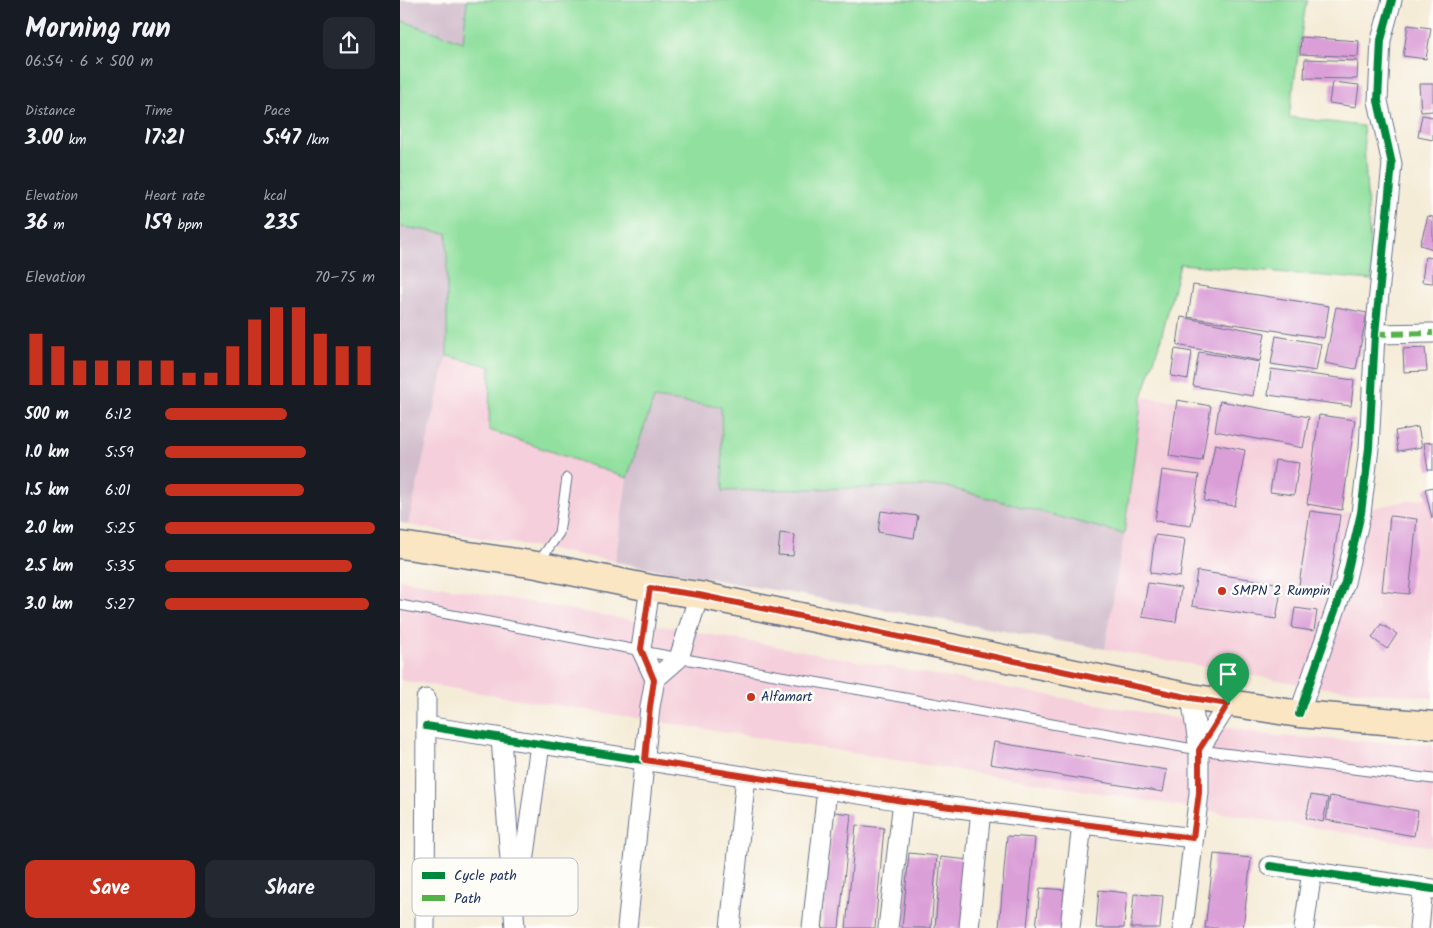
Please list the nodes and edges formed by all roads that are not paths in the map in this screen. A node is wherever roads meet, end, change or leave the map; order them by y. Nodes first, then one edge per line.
1 (1392, 0) edge
2 (1433, 333) edge
3 (1375, 334) junction
4 (567, 478) dead end
5 (400, 544) edge
6 (537, 565) junction
7 (650, 588) junction
8 (699, 595) junction
9 (400, 605) edge
10 (641, 649) junction
11 (679, 658) junction
12 (654, 680) junction
13 (1191, 698) junction
14 (426, 699) dead end
15 (1228, 704) junction
16 (1299, 714) junction
17 (1433, 725) edge
18 (426, 726) junction
19 (501, 738) junction
20 (540, 744) junction
21 (1199, 750) junction
22 (645, 760) junction
23 (746, 776) junction
24 (1433, 779) edge
25 (827, 789) junction
26 (903, 801) junction
27 (981, 810) junction
28 (1082, 824) junction
29 (1193, 838) junction
30 (425, 858) edge
31 (510, 858) edge
32 (525, 858) edge
33 (1270, 866) dead end
34 (1312, 871) junction
35 (1428, 888) edge
36 (627, 928) edge
37 (730, 928) edge
38 (812, 928) edge
39 (888, 928) edge
40 (969, 928) edge
41 (1070, 928) edge
42 (1182, 928) edge
43 (1304, 928) edge
44 (1419, 928) edge

1 - 3 street
2 - 3 street
3 - 16 street
4 - 6 lane
5 - 6 main road
6 - 7 main road
7 - 8 main road
7 - 10 street
8 - 11 street
8 - 13 main road
9 - 10 lane
10 - 11 lane
10 - 12 street
11 - 12 street
11 - 21 lane
12 - 22 street
13 - 15 main road
13 - 21 street
14 - 18 street
15 - 16 main road
15 - 21 street
16 - 17 main road
18 - 19 street
18 - 30 street
19 - 20 street
19 - 31 street
20 - 22 street
20 - 32 street
21 - 24 lane
21 - 29 street
22 - 23 street
22 - 36 street
23 - 25 street
23 - 37 street
25 - 26 street
25 - 38 street
26 - 27 street
26 - 39 street
27 - 28 street
27 - 40 street
28 - 29 street
28 - 41 street
29 - 42 street
33 - 34 street
34 - 35 street
34 - 43 street
35 - 44 street

